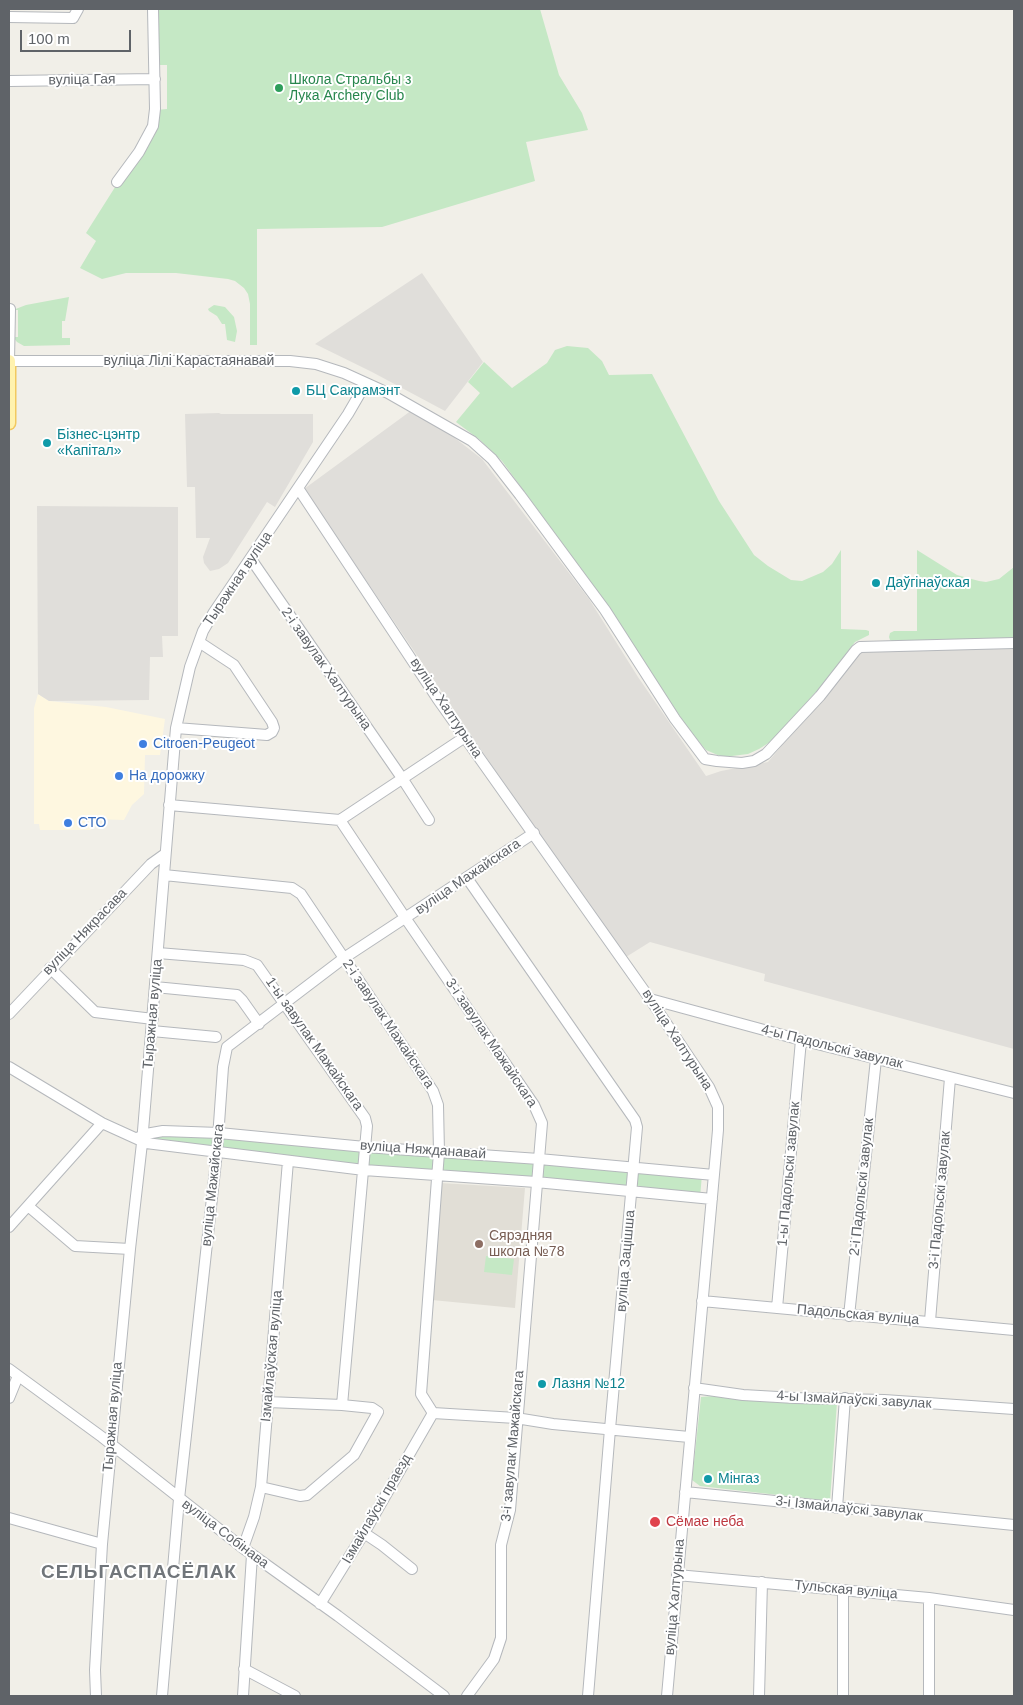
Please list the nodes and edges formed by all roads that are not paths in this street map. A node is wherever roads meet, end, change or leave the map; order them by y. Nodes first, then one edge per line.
1 (78, 9) edge
2 (153, 9) edge
3 (10, 14) edge
4 (155, 79) junction
5 (9, 81) edge
6 (117, 182) dead end
7 (10, 310) edge
8 (9, 361) edge
9 (366, 383) junction
10 (9, 423) edge
11 (298, 488) junction
12 (251, 559) junction
13 (199, 642) junction
14 (1014, 643) edge
15 (176, 728) junction
16 (465, 737) junction
17 (402, 778) junction
18 (169, 805) junction
19 (340, 820) junction
20 (428, 820) dead end
21 (534, 833) junction
22 (165, 854) junction
23 (164, 875) junction
24 (467, 878) junction
25 (406, 919) junction
26 (158, 953) junction
27 (344, 958) junction
28 (50, 968) junction
29 (155, 987) junction
30 (650, 999) junction
31 (286, 1004) junction
32 (9, 1014) edge
33 (152, 1019) junction
34 (259, 1024) junction
35 (152, 1031) junction
36 (216, 1037) dead end
37 (801, 1040) junction
38 (876, 1059) junction
39 (9, 1066) edge
40 (950, 1078) junction
41 (1014, 1093) edge
42 (102, 1123) junction
43 (219, 1133) junction
44 (140, 1139) junction
45 (365, 1147) junction
46 (217, 1152) junction
47 (439, 1152) junction
48 (539, 1159) junction
49 (288, 1161) junction
50 (634, 1168) junction
51 (364, 1170) junction
52 (714, 1175) junction
53 (437, 1176) junction
54 (536, 1182) junction
55 (632, 1192) junction
56 (712, 1199) junction
57 (28, 1206) junction
58 (9, 1227) edge
59 (130, 1249) junction
60 (702, 1301) junction
61 (777, 1308) junction
62 (849, 1316) junction
63 (930, 1322) junction
64 (1014, 1330) edge
65 (9, 1369) edge
66 (18, 1376) junction
67 (694, 1388) junction
68 (9, 1398) edge
69 (845, 1398) junction
70 (268, 1402) junction
71 (342, 1405) junction
72 (1014, 1410) edge
73 (433, 1413) junction
74 (516, 1418) junction
75 (610, 1429) junction
76 (689, 1437) junction
77 (110, 1444) junction
78 (261, 1487) junction
79 (685, 1492) junction
80 (180, 1499) junction
81 (837, 1508) junction
82 (9, 1518) edge
83 (1014, 1525) edge
84 (364, 1533) junction
85 (102, 1544) junction
86 (243, 1548) junction
87 (252, 1555) junction
88 (412, 1569) dead end
89 (677, 1575) junction
90 (762, 1582) junction
91 (843, 1590) junction
92 (929, 1598) junction
93 (320, 1604) junction
94 (1014, 1610) edge
95 (244, 1669) junction
96 (96, 1696) edge
97 (162, 1696) edge
98 (243, 1696) edge
99 (295, 1696) edge
100 (444, 1696) edge
101 (467, 1696) edge
102 (587, 1696) edge
103 (667, 1696) edge
104 (760, 1696) edge
105 (843, 1696) edge
106 (929, 1696) edge

1 - 3 street
2 - 4 street
4 - 5 street, вуліца Гая
4 - 6 street
7 - 8 street
8 - 9 street, вуліца Лілі Карастаянавай
8 - 10 main road
9 - 11 street, Тыражная вуліца
9 - 14 street, вуліца Лілі Карастаянавай
11 - 12 street, Тыражная вуліца
11 - 16 street, вуліца Халтурына
12 - 13 street, Тыражная вуліца
12 - 17 street, 2-і завулак Халтурына
13 - 15 street, Тыражная вуліца
13 - 15 street
15 - 18 street, Тыражная вуліца
16 - 17 street
16 - 21 street, вуліца Халтурына
17 - 19 street
17 - 20 street, 2-і завулак Халтурына
18 - 19 street
18 - 22 street, Тыражная вуліца
19 - 25 street, 3-і завулак Мажайскага
21 - 24 street, вуліца Мажайскага
21 - 30 street, вуліца Халтурына
22 - 23 street, Тыражная вуліца
22 - 28 street, вуліца Някрасава
23 - 26 street, Тыражная вуліца
23 - 27 street, 2-і завулак Мажайскага
24 - 25 street, вуліца Мажайскага
24 - 50 street, вуліца Зацішша
25 - 27 street, вуліца Мажайскага
25 - 48 street, 3-і завулак Мажайскага
26 - 29 street, Тыражная вуліца
26 - 31 street, 1-ы завулак Мажайскага
27 - 31 street, вуліца Мажайскага
27 - 47 street, 2-і завулак Мажайскага
28 - 32 street, вуліца Някрасава
28 - 33 street
29 - 33 street, Тыражная вуліца
29 - 34 street
30 - 37 street, 4-ы Падольскі завулак
30 - 52 street, вуліца Халтурына
31 - 34 street, вуліца Мажайскага
31 - 45 street, 1-ы завулак Мажайскага
33 - 35 street, Тыражная вуліца
34 - 43 street, вуліца Мажайскага
35 - 36 street
35 - 44 street, Тыражная вуліца
37 - 38 street, 4-ы Падольскі завулак
37 - 61 street, 1-ы Падольскі завулак
38 - 40 street, 4-ы Падольскі завулак
38 - 62 street, 2-і Падольскі завулак
39 - 42 street, вуліца Няжданавай
40 - 41 street, 4-ы Падольскі завулак
40 - 63 street, 3-і Падольскі завулак
42 - 44 street, вуліца Няжданавай
42 - 57 street
43 - 44 street, вуліца Няжданавай
43 - 45 street, вуліца Няжданавай
43 - 46 street, вуліца Мажайскага
44 - 46 street, вуліца Няжданавай
44 - 59 street, Тыражная вуліца
45 - 47 street, вуліца Няжданавай
45 - 51 street, 1-ы завулак Мажайскага
46 - 49 street, вуліца Няжданавай
46 - 80 street, вуліца Мажайскага
47 - 48 street, вуліца Няжданавай
47 - 53 street, 2-і завулак Мажайскага
48 - 50 street, вуліца Няжданавай
48 - 54 street, 3-і завулак Мажайскага
49 - 51 street, вуліца Няжданавай
49 - 70 street, Ізмайлаўская вуліца
50 - 52 street, вуліца Няжданавай
50 - 55 street, вуліца Зацішша
51 - 53 street, вуліца Няжданавай
51 - 71 street, 1-ы завулак Мажайскага
52 - 56 street, вуліца Халтурына
53 - 54 street, вуліца Няжданавай
53 - 73 street, 2-і завулак Мажайскага
54 - 55 street, вуліца Няжданавай
54 - 74 street, 3-і завулак Мажайскага
55 - 56 street, вуліца Няжданавай
55 - 75 street, вуліца Зацішша
56 - 60 street, вуліца Халтурына
57 - 58 street
57 - 59 street
59 - 77 street, Тыражная вуліца
60 - 61 street, Падольская вуліца
60 - 67 street, вуліца Халтурына
61 - 62 street, Падольская вуліца
62 - 63 street, Падольская вуліца
63 - 64 street, Падольская вуліца
65 - 66 street, вуліца Собінава
66 - 68 street
66 - 77 street, вуліца Собінава
67 - 69 street, 4-ы Ізмайлаўскі завулак
67 - 76 street, вуліца Халтурына
69 - 72 street, 4-ы Ізмайлаўскі завулак
69 - 81 street
70 - 71 street
70 - 78 street, Ізмайлаўская вуліца
71 - 78 street
73 - 74 street
73 - 84 street, Ізмайлаўскі праезд
74 - 75 street
74 - 101 street, 3-і завулак Мажайскага
75 - 76 street
75 - 102 street, вуліца Зацішша
76 - 79 street, вуліца Халтурына
77 - 80 street, вуліца Собінава
77 - 85 street, Тыражная вуліца
78 - 86 street, Ізмайлаўская вуліца
79 - 81 street, 3-і Ізмайлаўскі завулак
79 - 89 street, вуліца Халтурына
80 - 86 street, вуліца Собінава
80 - 97 street, вуліца Мажайскага
81 - 83 street, 3-і Ізмайлаўскі завулак
82 - 85 street
84 - 88 street
84 - 93 street, Ізмайлаўскі праезд
85 - 96 street, Тыражная вуліца
86 - 87 street, вуліца Собінава
87 - 93 street, вуліца Собінава
87 - 95 street
89 - 90 street, Тульская вуліца
89 - 103 street, вуліца Халтурына
90 - 91 street, Тульская вуліца
90 - 104 street
91 - 92 street, Тульская вуліца
91 - 105 street
92 - 94 street, Тульская вуліца
92 - 106 street
93 - 100 street, вуліца Собінава
95 - 98 street
95 - 99 street

